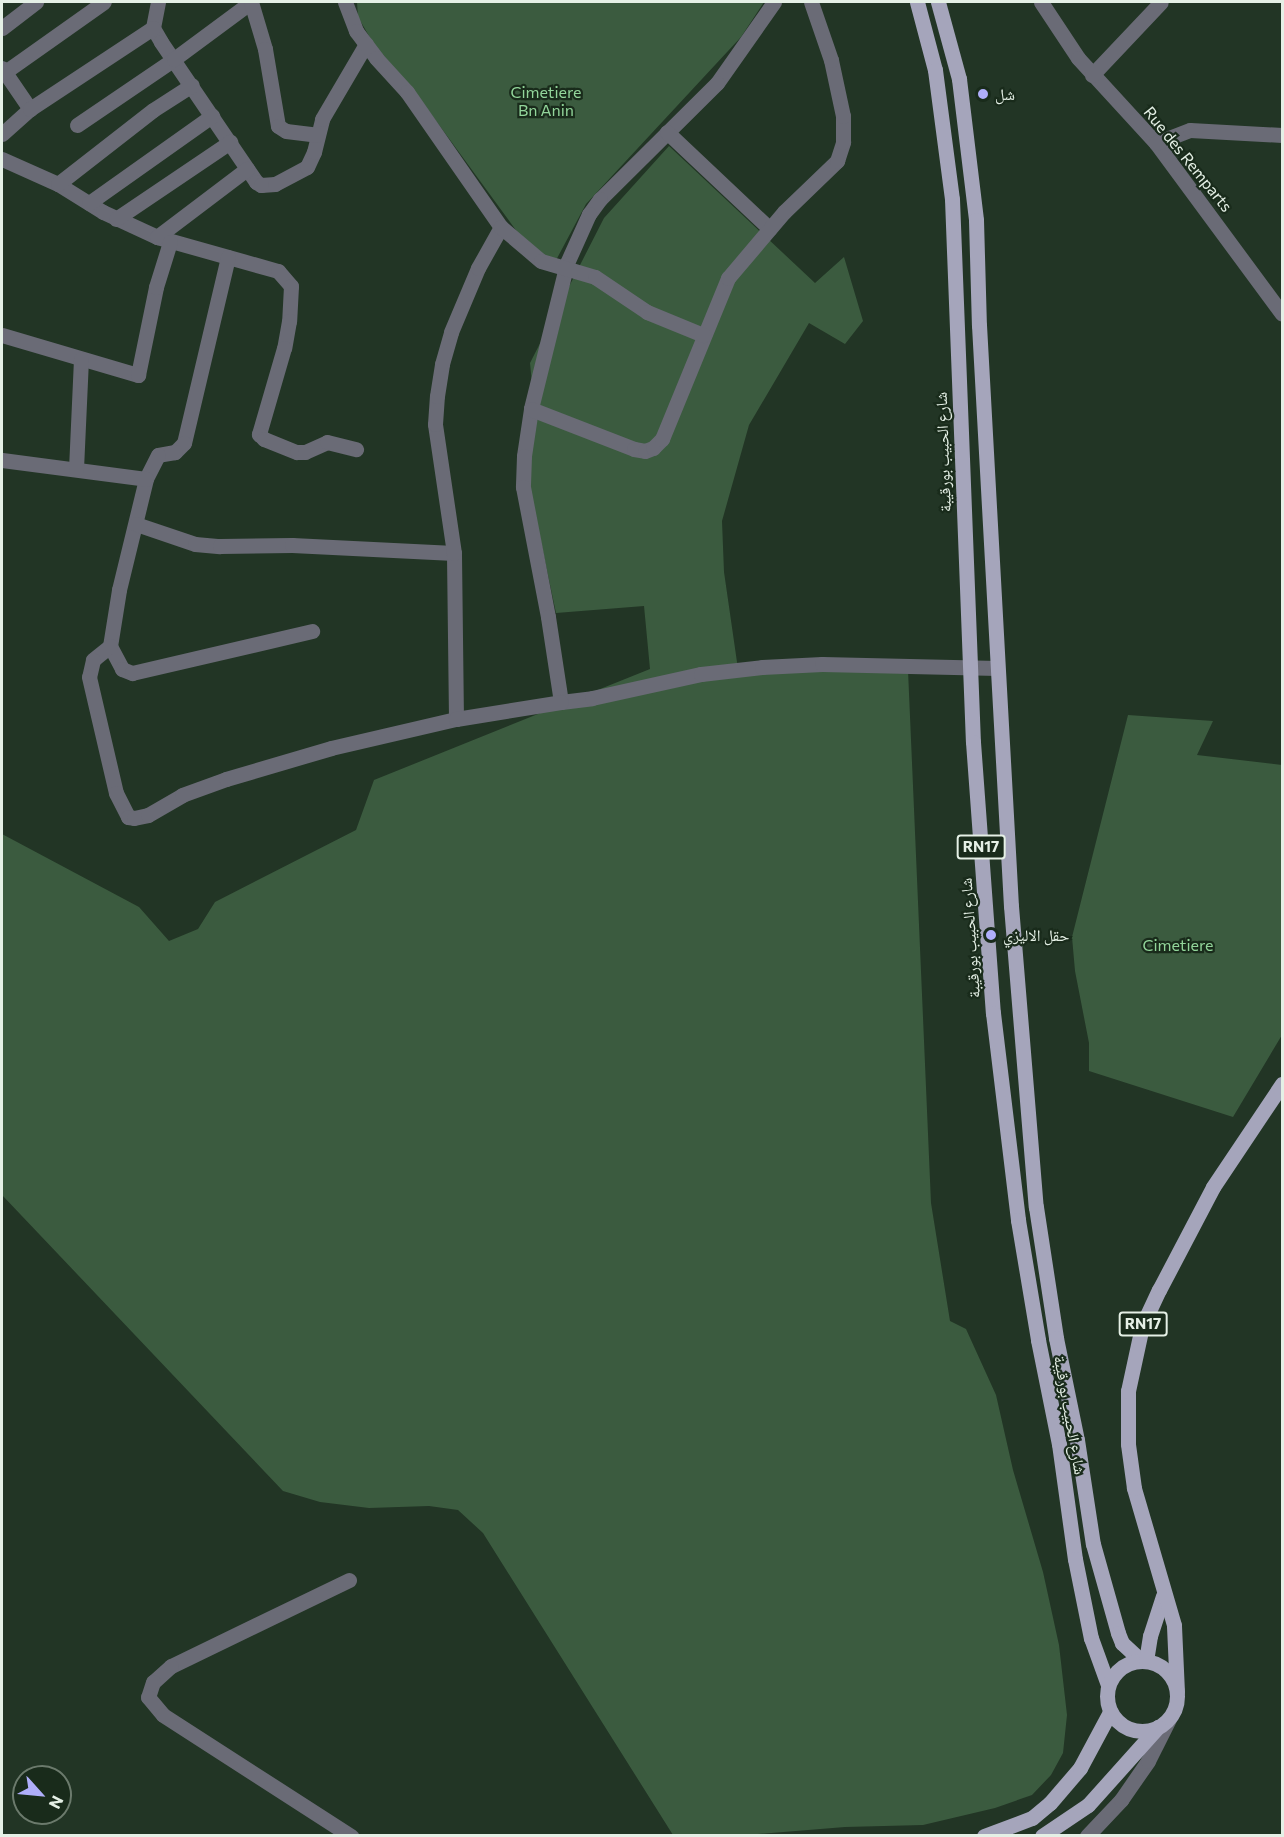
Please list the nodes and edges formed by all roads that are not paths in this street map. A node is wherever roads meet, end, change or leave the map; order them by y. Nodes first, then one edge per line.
1 (36, 2) edge
2 (104, 2) edge
3 (158, 2) edge
4 (251, 2) edge
5 (345, 2) edge
6 (774, 2) edge
7 (811, 2) edge
8 (917, 2) edge
9 (938, 2) edge
10 (1041, 2) edge
11 (1161, 2) edge
12 (2, 27) edge
13 (153, 28) junction
14 (366, 44) junction
15 (174, 59) junction
16 (3, 70) edge
17 (1092, 75) junction
18 (192, 85) junction
19 (30, 109) junction
20 (212, 116) junction
21 (77, 124) dead end
22 (667, 132) junction
23 (2, 134) edge
24 (317, 135) junction
25 (1282, 135) edge
26 (230, 142) junction
27 (1156, 143) junction
28 (2, 159) edge
29 (247, 169) junction
30 (58, 184) junction
31 (89, 203) junction
32 (116, 219) junction
33 (501, 227) junction
34 (770, 229) junction
35 (164, 239) junction
36 (228, 257) junction
37 (566, 268) junction
38 (1282, 314) edge
39 (703, 335) junction
40 (2, 336) edge
41 (81, 359) junction
42 (531, 408) junction
43 (356, 449) dead end
44 (2, 460) edge
45 (76, 469) junction
46 (146, 479) junction
47 (136, 524) junction
48 (454, 553) junction
49 (312, 631) dead end
50 (110, 646) junction
51 (997, 668) junction
52 (970, 669) junction
53 (561, 702) junction
54 (456, 719) junction
55 (1282, 1084) edge
56 (349, 1581) dead end
57 (1163, 1596) junction
58 (1143, 1660) junction
59 (1108, 1685) junction
60 (1177, 1692) junction
61 (1110, 1712) junction
62 (1164, 1723) junction
63 (351, 1836) edge
64 (984, 1836) edge
65 (1042, 1836) edge
66 (1087, 1836) edge

1 - 12 street
2 - 16 street
3 - 13 street
4 - 15 street
4 - 24 street
5 - 14 street
6 - 22 street
7 - 34 street
8 - 52 main road, شارع الحبيب بورقيبة / RN17
9 - 51 main road, شارع الحبيب بورقيبة / RN17
10 - 17 street, Rue des Remparts
11 - 17 street
13 - 15 street
13 - 19 street
14 - 24 street
14 - 33 street
15 - 18 street
15 - 21 street
16 - 19 street
17 - 27 street, Rue des Remparts
18 - 20 street
18 - 30 street
19 - 23 street
20 - 26 street
20 - 31 street
22 - 34 street
22 - 37 street
24 - 29 street
25 - 27 street
26 - 29 street
26 - 32 street
27 - 38 street, Rue des Remparts
28 - 30 street
29 - 35 street
30 - 31 street
31 - 32 street
32 - 35 street
33 - 37 street
33 - 48 street
34 - 39 street
35 - 36 street
35 - 41 street
36 - 43 street
36 - 46 street
37 - 39 street
37 - 42 street
39 - 42 street
40 - 41 street
41 - 45 street
42 - 53 street
44 - 45 street
45 - 46 street
46 - 47 street
47 - 48 street
47 - 50 street
48 - 54 street
49 - 50 street
50 - 54 street
51 - 52 street
51 - 58 main road, شارع الحبيب بورقيبة / RN17
52 - 53 street
52 - 59 main road, شارع الحبيب بورقيبة / RN17
53 - 54 street
55 - 57 main road, RN17
56 - 63 street
57 - 58 main road
57 - 60 main road, RN17
58 - 59 main road
58 - 60 main road, RN17
59 - 61 main road, RN17
60 - 62 main road, RN17
61 - 62 main road
61 - 64 main road
62 - 65 main road
62 - 66 street

